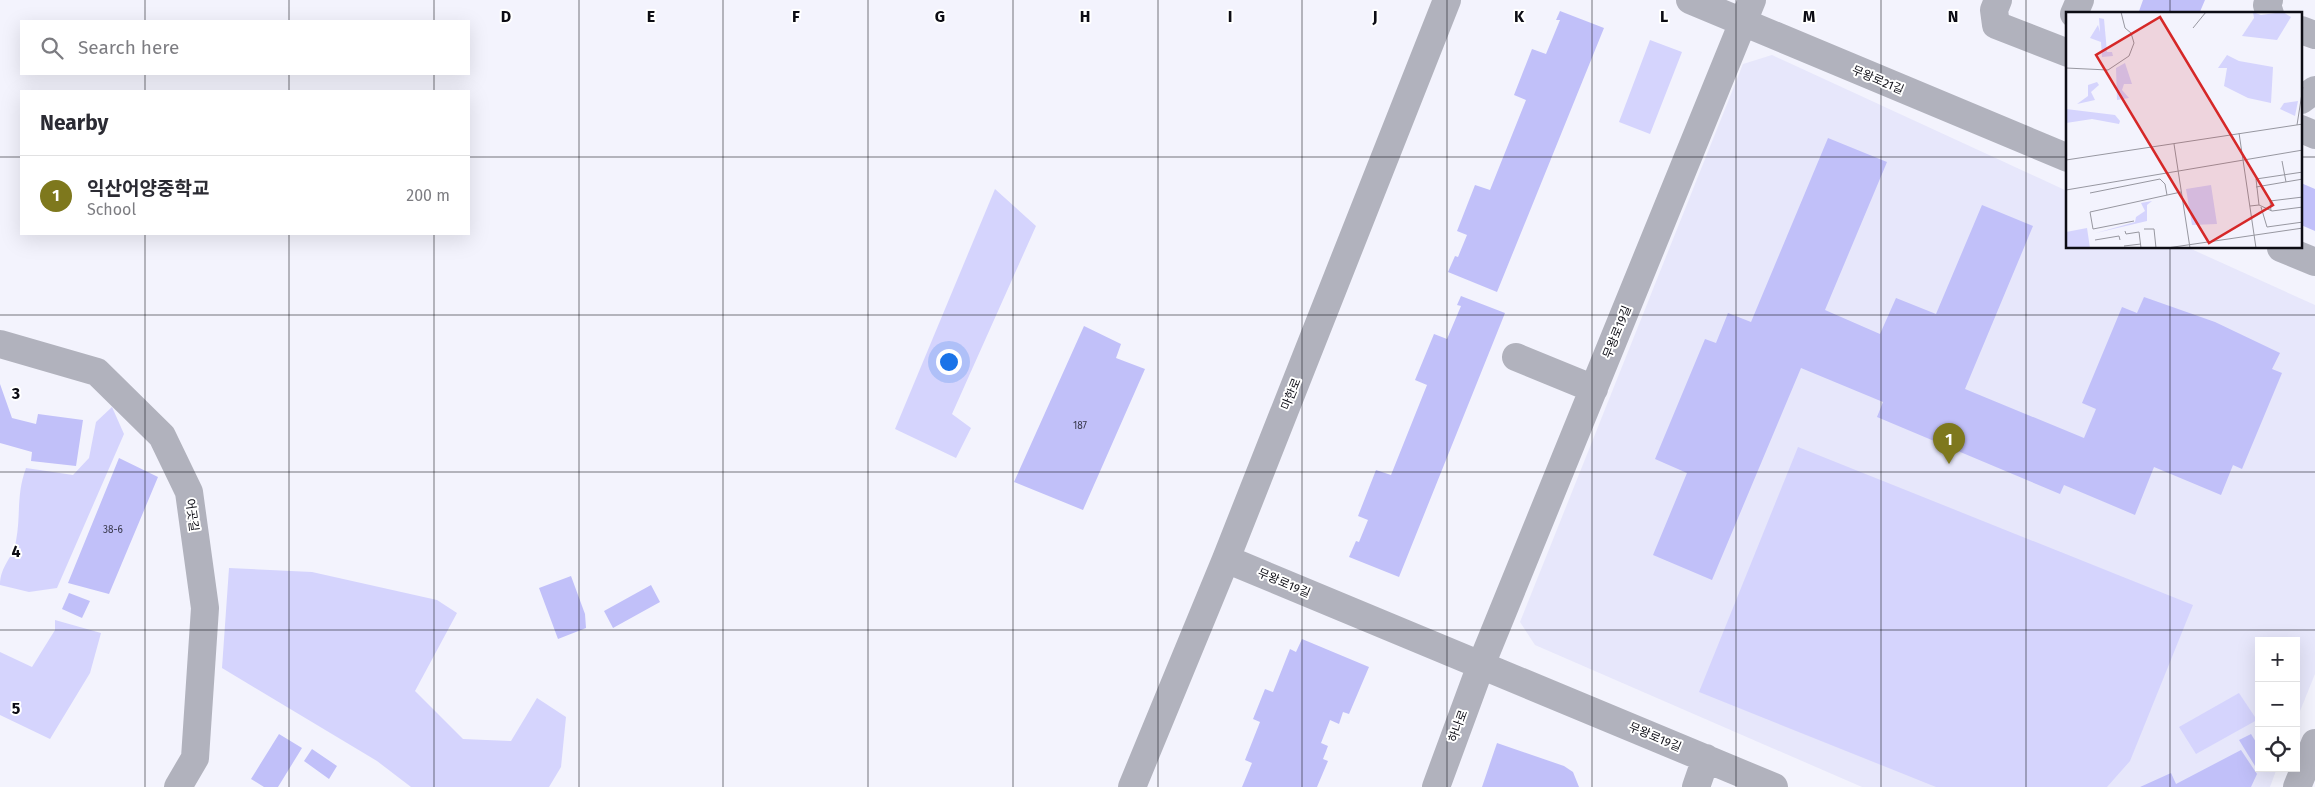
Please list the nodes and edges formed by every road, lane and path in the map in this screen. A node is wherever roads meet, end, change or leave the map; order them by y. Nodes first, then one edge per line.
1 (1448, 0) edge
2 (1690, 0) edge
3 (1998, 0) edge
4 (2080, 0) edge
5 (2269, 0) edge
6 (1748, 12) edge
7 (2075, 12) edge
8 (2269, 12) edge
9 (2302, 30) edge
10 (2315, 35) edge
11 (2065, 44) edge
12 (2315, 90) edge
13 (2302, 99) edge
14 (2302, 129) edge
15 (2315, 134) edge
16 (2066, 157) edge
17 (2283, 249) edge
18 (2315, 262) edge
19 (0, 344) edge
20 (1516, 357) dead end
21 (1594, 388) junction
22 (1226, 559) junction
23 (1481, 665) junction
24 (2315, 743) edge
25 (1706, 758) junction
26 (178, 787) edge
27 (1132, 787) edge
28 (1436, 787) edge
29 (1696, 787) edge
30 (1774, 787) edge
31 (2297, 787) edge

1 - 22 street, 마한로
2 - 6 street, 무왕로21길
3 - 11 street
4 - 7 street
5 - 8 street
6 - 16 street, 무왕로21길
6 - 21 street, 무왕로19길
9 - 10 street
12 - 13 street
14 - 15 street
17 - 18 street
19 - 26 street, 어곳길
20 - 21 street
21 - 23 street, 무왕로19길
22 - 23 street, 무왕로19길
22 - 27 street, 마한로
23 - 25 street, 무왕로19길
23 - 28 street, 하나로
24 - 31 street
25 - 29 street
25 - 30 street, 무왕로19길

